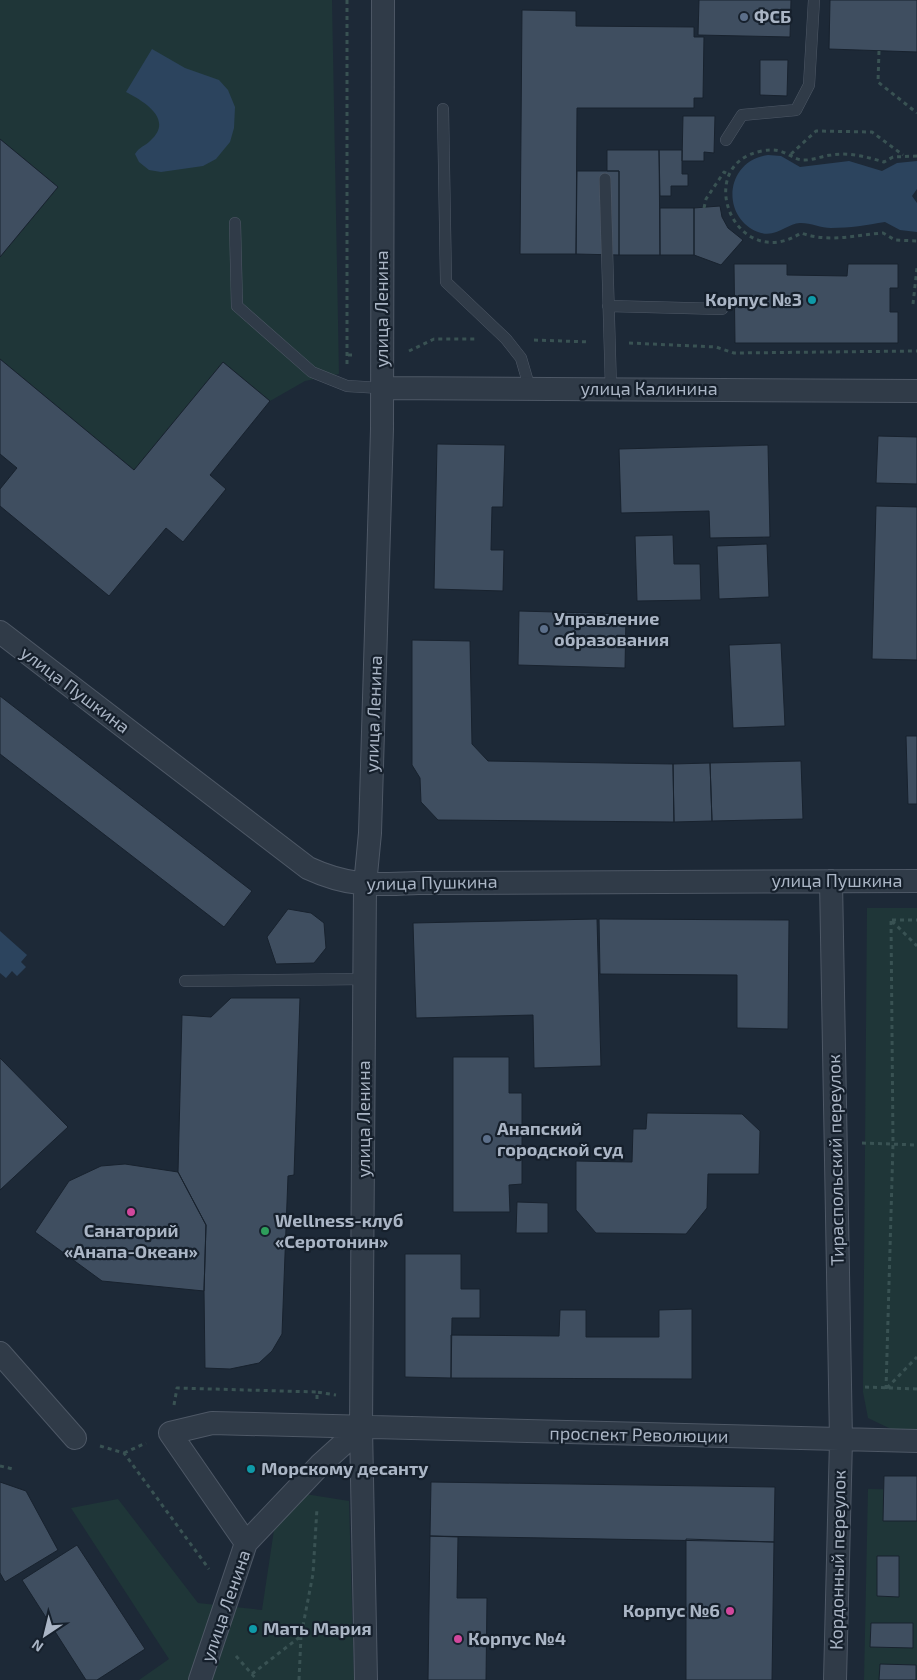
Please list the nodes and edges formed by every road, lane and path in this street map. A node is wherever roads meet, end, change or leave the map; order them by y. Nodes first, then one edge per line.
1 (347, 0) edge
2 (383, 0) edge
3 (814, 0) edge
4 (879, 51) dead end
5 (443, 109) dead end
6 (917, 113) edge
7 (726, 140) dead end
8 (791, 154) junction
9 (903, 156) junction
10 (917, 156) edge
11 (730, 175) junction
12 (605, 180) dead end
13 (704, 208) dead end
14 (235, 223) dead end
15 (917, 241) edge
16 (917, 268) edge
17 (913, 304) dead end
18 (608, 306) junction
19 (722, 309) dead end
20 (347, 386) junction
21 (381, 388) junction
22 (530, 389) junction
23 (611, 389) junction
24 (917, 390) edge
25 (0, 632) edge
26 (832, 881) junction
27 (917, 882) edge
28 (365, 885) junction
29 (891, 920) junction
30 (917, 920) edge
31 (917, 946) edge
32 (365, 979) junction
33 (185, 981) dead end
34 (836, 1142) junction
35 (893, 1144) junction
36 (917, 1145) edge
37 (0, 1353) edge
38 (917, 1357) edge
39 (840, 1385) junction
40 (886, 1388) junction
41 (917, 1389) edge
42 (361, 1399) junction
43 (318, 1427) junction
44 (361, 1428) junction
45 (75, 1438) joint
46 (841, 1440) junction
47 (917, 1441) edge
48 (320, 1465) junction
49 (0, 1466) edge
50 (13, 1469) dead end
51 (246, 1543) junction
52 (213, 1575) dead end
53 (216, 1633) junction
54 (301, 1636) junction
55 (252, 1674) junction
56 (200, 1680) edge
57 (257, 1680) edge
58 (300, 1680) edge
59 (366, 1680) edge
60 (835, 1680) edge

1 - 20 path
2 - 21 street, улица Ленина
3 - 7 lane
4 - 6 path
5 - 22 lane
8 - 9 path
8 - 9 path
8 - 11 path
9 - 10 path
11 - 13 path
11 - 15 path
12 - 18 lane
14 - 20 lane
16 - 17 path
18 - 19 lane
18 - 23 lane
20 - 21 lane
21 - 22 street, улица Калинина
21 - 28 street, улица Ленина
22 - 23 street, улица Калинина
23 - 24 street, улица Калинина
25 - 28 street, улица Пушкина
26 - 27 street, улица Пушкина
26 - 28 street, улица Пушкина
26 - 34 street, Тираспольский переулок
28 - 32 street, улица Ленина
29 - 30 path
29 - 31 path
29 - 35 path
32 - 33 lane
32 - 42 street, улица Ленина
34 - 35 path
34 - 39 street, Тираспольский переулок
35 - 36 path
35 - 40 path
37 - 45 street
38 - 40 path
39 - 40 path
39 - 46 street, Тираспольский переулок
40 - 41 path
42 - 43 path
42 - 44 street, улица Ленина
43 - 44 street, проспект Революции
43 - 51 street, проспект Революции
44 - 46 street, проспект Революции
44 - 48 street, улица Ленина
44 - 59 street, улица Ленина
45 - 52 path
46 - 47 street, проспект Революции
46 - 60 street, Кордонный переулок
48 - 51 street, улица Ленина
48 - 54 path
49 - 50 path
51 - 53 street, улица Ленина
53 - 55 path
53 - 56 street, улица Ленина
54 - 55 path
54 - 58 path
55 - 57 path

